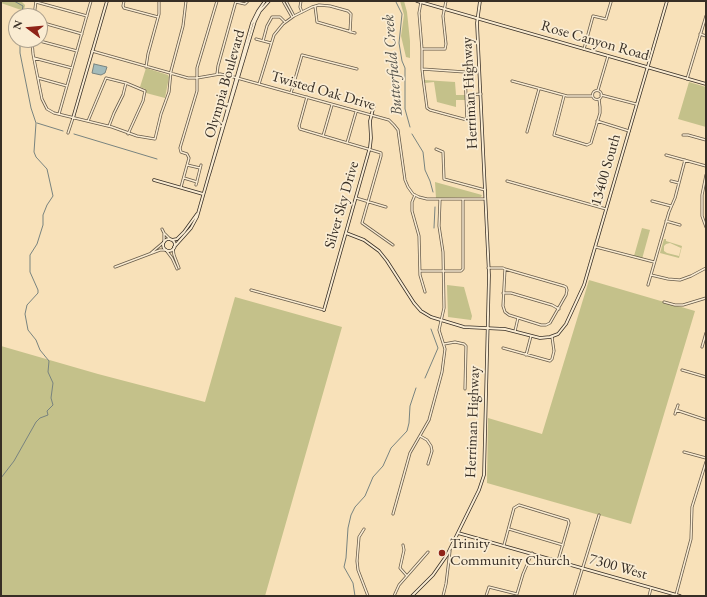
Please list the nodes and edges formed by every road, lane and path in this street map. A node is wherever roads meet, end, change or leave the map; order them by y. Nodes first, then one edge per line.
1 (91, 1) edge
2 (107, 1) edge
3 (124, 1) edge
4 (159, 1) edge
5 (186, 1) edge
6 (217, 1) edge
7 (236, 1) edge
8 (248, 1) edge
9 (265, 1) edge
10 (268, 1) edge
11 (283, 1) edge
12 (286, 1) edge
13 (301, 1) edge
14 (320, 1) edge
15 (417, 1) edge
16 (446, 1) edge
17 (480, 1) edge
18 (667, 1) edge
19 (36, 2) edge
20 (421, 2) junction
21 (611, 2) edge
22 (320, 5) junction
23 (315, 6) junction
24 (444, 9) junction
25 (302, 12) junction
26 (87, 16) junction
27 (293, 16) junction
28 (706, 16) edge
29 (158, 17) junction
30 (477, 18) junction
31 (285, 22) junction
32 (48, 24) edge
33 (350, 32) junction
34 (355, 32) dead end
35 (82, 34) junction
36 (700, 34) junction
37 (706, 36) edge
38 (256, 39) dead end
39 (263, 41) junction
40 (48, 43) edge
41 (271, 43) junction
42 (33, 48) edge
43 (422, 49) junction
44 (584, 49) junction
45 (77, 51) junction
46 (92, 51) junction
47 (608, 56) junction
48 (34, 58) junction
49 (146, 66) junction
50 (647, 67) junction
51 (72, 68) junction
52 (357, 69) dead end
53 (422, 69) junction
54 (171, 73) junction
55 (217, 74) junction
56 (38, 78) junction
57 (197, 78) junction
58 (238, 78) junction
59 (688, 79) junction
60 (512, 81) dead end
61 (126, 83) junction
62 (260, 84) junction
63 (706, 84) edge
64 (67, 86) junction
65 (539, 89) junction
66 (598, 90) junction
67 (291, 93) junction
68 (481, 94) junction
69 (467, 95) junction
70 (602, 95) junction
71 (564, 96) junction
72 (592, 96) junction
73 (307, 97) junction
74 (599, 99) junction
75 (332, 104) junction
76 (637, 104) junction
77 (374, 106) dead end
78 (356, 111) junction
79 (59, 114) junction
80 (371, 115) junction
81 (73, 118) junction
82 (597, 121) junction
83 (88, 122) junction
84 (109, 126) junction
85 (629, 131) junction
86 (527, 132) dead end
87 (68, 133) dead end
88 (128, 134) junction
89 (683, 135) dead end
90 (323, 136) junction
91 (706, 140) edge
92 (347, 143) junction
93 (370, 149) junction
94 (436, 149) dead end
95 (666, 154) dead end
96 (685, 160) junction
97 (188, 165) junction
98 (202, 165) dead end
99 (706, 166) edge
100 (200, 168) junction
101 (706, 175) edge
102 (184, 178) junction
103 (154, 180) dead end
104 (507, 181) dead end
105 (671, 181) dead end
106 (197, 182) junction
107 (679, 184) junction
108 (196, 185) dead end
109 (181, 187) junction
110 (485, 190) junction
111 (204, 194) junction
112 (415, 195) junction
113 (356, 198) junction
114 (486, 199) junction
115 (440, 200) junction
116 (462, 200) junction
117 (652, 201) dead end
118 (368, 202) junction
119 (671, 206) junction
120 (386, 207) dead end
121 (200, 208) junction
122 (606, 209) junction
123 (666, 221) junction
124 (680, 225) dead end
125 (706, 227) edge
126 (162, 229) dead end
127 (164, 233) junction
128 (346, 233) junction
129 (172, 240) junction
130 (164, 242) junction
131 (393, 245) dead end
132 (596, 247) junction
133 (174, 248) junction
134 (165, 250) junction
135 (151, 253) junction
136 (654, 262) junction
137 (115, 267) dead end
138 (488, 268) junction
139 (706, 268) edge
140 (505, 269) junction
141 (420, 271) junction
142 (443, 271) junction
143 (651, 275) junction
144 (648, 284) dead end
145 (251, 290) dead end
146 (425, 292) dead end
147 (503, 293) junction
148 (706, 298) edge
149 (664, 302) dead end
150 (559, 309) junction
151 (324, 310) joint
152 (518, 318) junction
153 (442, 321) junction
154 (487, 328) junction
155 (514, 331) junction
156 (706, 333) edge
157 (531, 336) junction
158 (552, 337) junction
159 (444, 344) junction
160 (702, 347) dead end
161 (502, 348) dead end
162 (526, 355) junction
163 (682, 370) dead end
164 (706, 377) edge
165 (465, 389) dead end
166 (678, 405) dead end
167 (676, 410) junction
168 (675, 414) dead end
169 (706, 420) edge
170 (420, 435) junction
171 (684, 452) dead end
172 (706, 458) edge
173 (706, 462) edge
174 (428, 464) dead end
175 (393, 514) dead end
176 (599, 515) dead end
177 (364, 529) dead end
178 (508, 529) junction
179 (458, 533) junction
180 (403, 545) dead end
181 (563, 545) junction
182 (504, 546) junction
183 (450, 549) junction
184 (428, 552) dead end
185 (532, 554) junction
186 (558, 561) junction
187 (582, 568) junction
188 (407, 576) junction
189 (651, 588) junction
190 (676, 595) junction
191 (368, 596) edge
192 (394, 596) edge
193 (412, 596) edge
194 (443, 596) edge
195 (486, 596) edge
196 (574, 596) edge
197 (649, 596) edge
198 (680, 596) edge

1 - 26 street
2 - 46 street
3 - 29 street
4 - 29 street
5 - 54 street
6 - 57 street
7 - 8 street
7 - 55 street
9 - 58 street, Olympia Boulevard
10 - 58 street, Olympia Boulevard
11 - 27 street
12 - 27 street
13 - 25 street
14 - 22 street
15 - 20 street, Rose Canyon Road
16 - 24 street
17 - 30 street, Herriman Highway
18 - 50 street, 13400 South
19 - 26 street
20 - 24 street, Rose Canyon Road
20 - 43 street
21 - 44 street
22 - 23 street
22 - 33 street
23 - 25 street
23 - 33 street
24 - 30 street, Rose Canyon Road
24 - 43 street
25 - 27 street
26 - 35 street
27 - 31 street
28 - 36 street
29 - 49 street
30 - 44 street, Rose Canyon Road
30 - 68 street, Herriman Highway
31 - 39 street
31 - 41 street
32 - 35 street
33 - 34 street
35 - 45 street
36 - 37 street
36 - 59 street
38 - 39 street
39 - 41 street
40 - 45 street
41 - 62 street
42 - 48 street
43 - 53 street
44 - 47 street, Rose Canyon Road
45 - 51 street
46 - 49 street
46 - 81 street
47 - 50 street, Rose Canyon Road
47 - 66 street
48 - 51 street
48 - 56 street
49 - 54 street
50 - 59 street, Rose Canyon Road
50 - 76 street, 13400 South
51 - 64 street
52 - 67 street
53 - 69 street
53 - 69 street
54 - 57 street
54 - 88 street
55 - 57 street
55 - 58 street, Twisted Oak Drive
56 - 64 street
56 - 79 street
57 - 97 street
58 - 62 street, Twisted Oak Drive
58 - 111 street, Olympia Boulevard
59 - 63 street, Rose Canyon Road
60 - 65 street
61 - 83 street
61 - 84 street
61 - 88 street
62 - 67 street, Twisted Oak Drive
64 - 79 street
65 - 71 street
65 - 86 street
66 - 70 street
66 - 72 street
67 - 73 street, Twisted Oak Drive
68 - 69 street
68 - 110 street, Herriman Highway
70 - 74 street
70 - 76 street
71 - 72 street
71 - 82 street
72 - 74 street
73 - 75 street, Twisted Oak Drive
73 - 90 street
74 - 82 street
75 - 78 street, Twisted Oak Drive
75 - 90 street
76 - 85 street, 13400 South
77 - 80 street, Silver Sky Drive
78 - 80 street, Twisted Oak Drive
78 - 92 street
79 - 81 street
80 - 93 street, Silver Sky Drive
80 - 112 street, Twisted Oak Drive
81 - 83 street
81 - 87 street
82 - 85 street
83 - 84 street
84 - 88 street
85 - 122 street, 13400 South
89 - 91 street
90 - 92 street
92 - 93 street
93 - 113 street, Silver Sky Drive
93 - 118 street
94 - 110 street
95 - 96 street
96 - 99 street
96 - 107 street
97 - 100 street
97 - 102 street
98 - 100 street
100 - 106 street
101 - 125 street
102 - 106 street
102 - 109 street
103 - 109 street
104 - 122 street
105 - 107 street
106 - 108 street
107 - 119 street
109 - 111 street
110 - 114 street, Herriman Highway
111 - 121 street, Olympia Boulevard
112 - 115 street
112 - 141 street
113 - 118 street
113 - 128 street, Silver Sky Drive
114 - 116 street
114 - 138 street, Herriman Highway
115 - 116 street
115 - 142 street
116 - 142 street
117 - 119 street
118 - 120 street
118 - 131 street
119 - 123 street
121 - 129 street, Olympia Boulevard
121 - 133 street, Olympia Boulevard
122 - 132 street, 13400 South
123 - 124 street
123 - 136 street
126 - 127 street
127 - 129 street
127 - 130 street
128 - 151 street, Silver Sky Drive
128 - 153 street
129 - 130 street
129 - 133 street
130 - 134 street
130 - 135 street
132 - 136 street
132 - 158 street, 13400 South
133 - 134 street
133 - 134 street
134 - 135 street
135 - 137 street
136 - 143 street
138 - 140 street
138 - 154 street, Herriman Highway
139 - 143 street
140 - 147 street
140 - 150 street
141 - 142 street
141 - 146 street
142 - 153 street
143 - 144 street
145 - 151 street
147 - 150 street
147 - 152 street
148 - 149 street
150 - 152 street
152 - 155 street
153 - 154 street
153 - 159 street
154 - 155 street
154 - 179 street, Herriman Highway
155 - 157 street
156 - 160 street
157 - 158 street
157 - 162 street
158 - 162 street
159 - 165 street
159 - 170 street
161 - 162 street
163 - 164 street
166 - 167 street
167 - 168 street
167 - 169 street
170 - 174 street
170 - 175 street
171 - 172 street
173 - 190 street
176 - 187 street
177 - 191 street
178 - 181 street
178 - 181 street
178 - 182 street
179 - 182 street, 7300 West
179 - 183 street, Herriman Highway
180 - 188 street
181 - 186 street
182 - 185 street, 7300 West
183 - 193 street, Herriman Highway
183 - 194 street
184 - 188 street
185 - 186 street, 7300 West
185 - 195 street
186 - 187 street, 7300 West
187 - 189 street, 7300 West
187 - 196 street
188 - 192 street
189 - 190 street, 7300 West
189 - 197 street
190 - 198 street, 7300 West

